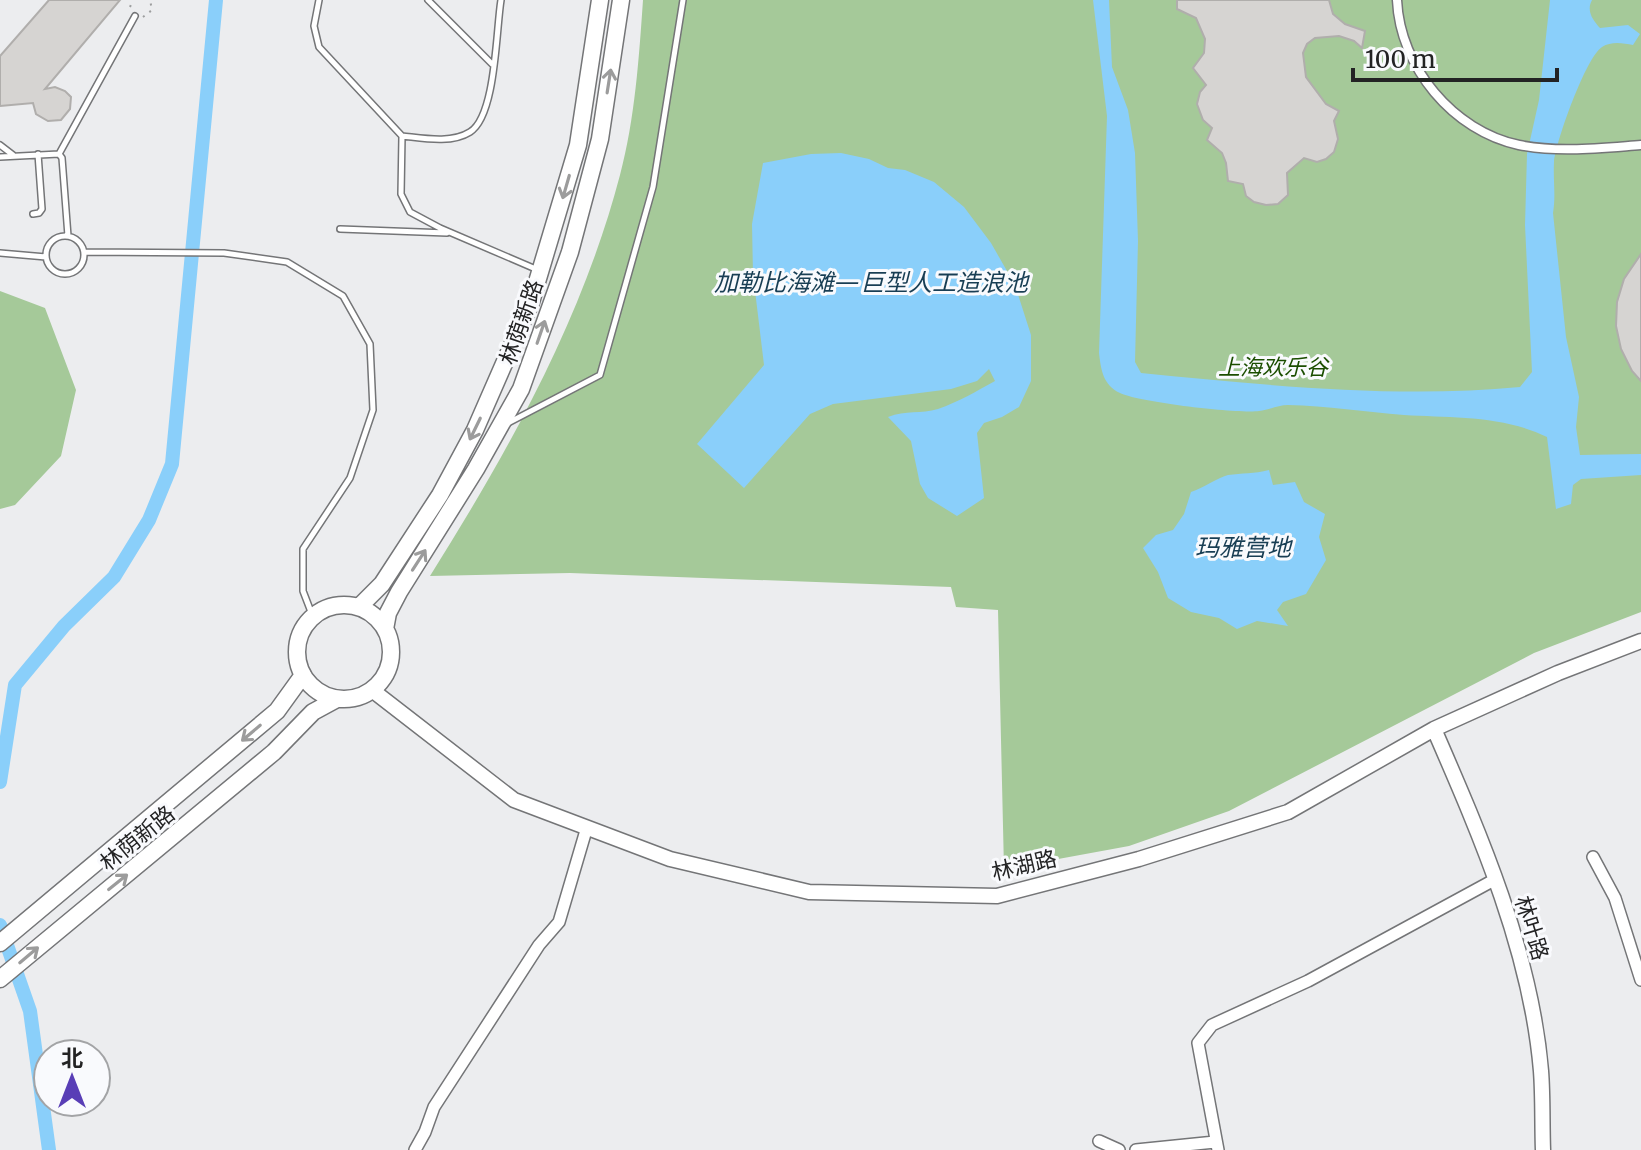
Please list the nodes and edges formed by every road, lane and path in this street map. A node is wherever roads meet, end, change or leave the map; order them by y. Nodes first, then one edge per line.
1 (150, 0) edge
2 (319, 0) edge
3 (428, 0) edge
4 (501, 0) edge
5 (600, 0) edge
6 (621, 0) edge
7 (683, 0) edge
8 (1397, 0) edge
9 (135, 16) dead end
10 (148, 16) dead end
11 (492, 64) junction
12 (402, 136) junction
13 (0, 145) edge
14 (1641, 145) edge
15 (38, 154) junction
16 (59, 154) junction
17 (13, 156) junction
18 (0, 157) edge
19 (33, 214) dead end
20 (340, 229) dead end
21 (451, 233) junction
22 (68, 236) junction
23 (84, 252) junction
24 (0, 253) edge
25 (46, 257) junction
26 (541, 271) junction
27 (499, 428) junction
28 (359, 607) junction
29 (313, 617) junction
30 (385, 629) junction
31 (1641, 641) edge
32 (303, 675) junction
33 (372, 690) junction
34 (337, 699) junction
35 (1434, 729) junction
36 (587, 827) junction
37 (1593, 857) dead end
38 (1494, 880) junction
39 (0, 943) edge
40 (0, 979) edge
41 (1641, 980) edge
42 (1099, 1141) dead end
43 (1217, 1146) edge
44 (415, 1150) edge
45 (1119, 1150) edge
46 (1136, 1150) edge
47 (1543, 1150) edge

1 - 10 path
2 - 12 lane
3 - 11 lane
4 - 11 lane
5 -> 26 main road, 林荫新路
27 -> 6 main road, 林荫新路
7 - 27 lane
8 - 14 street
9 - 16 lane
11 - 12 lane
12 - 21 lane
13 - 17 lane
15 - 16 lane
15 - 17 lane
15 - 19 lane
16 - 22 lane
17 - 18 lane
20 - 21 lane
21 - 26 lane
22 - 23 lane
22 - 25 lane
23 - 25 lane
23 - 29 lane
24 - 25 lane
26 -> 28 main road, 林荫新路
30 -> 27 main road, 林荫新路
28 - 29 main road
28 - 30 main road
29 - 32 main road
30 - 33 main road, 林荫新路
31 - 35 street, 林湖路
32 - 34 main road
32 -> 39 main road, 林荫新路
33 - 34 main road, 林荫新路
33 - 36 street, 林湖路
40 -> 34 main road, 林荫新路
35 - 36 street, 林湖路
35 - 38 street, 林叶路
36 - 44 street
37 - 41 street
38 - 43 street
38 - 47 street, 林叶路
42 - 45 street
43 - 46 street

